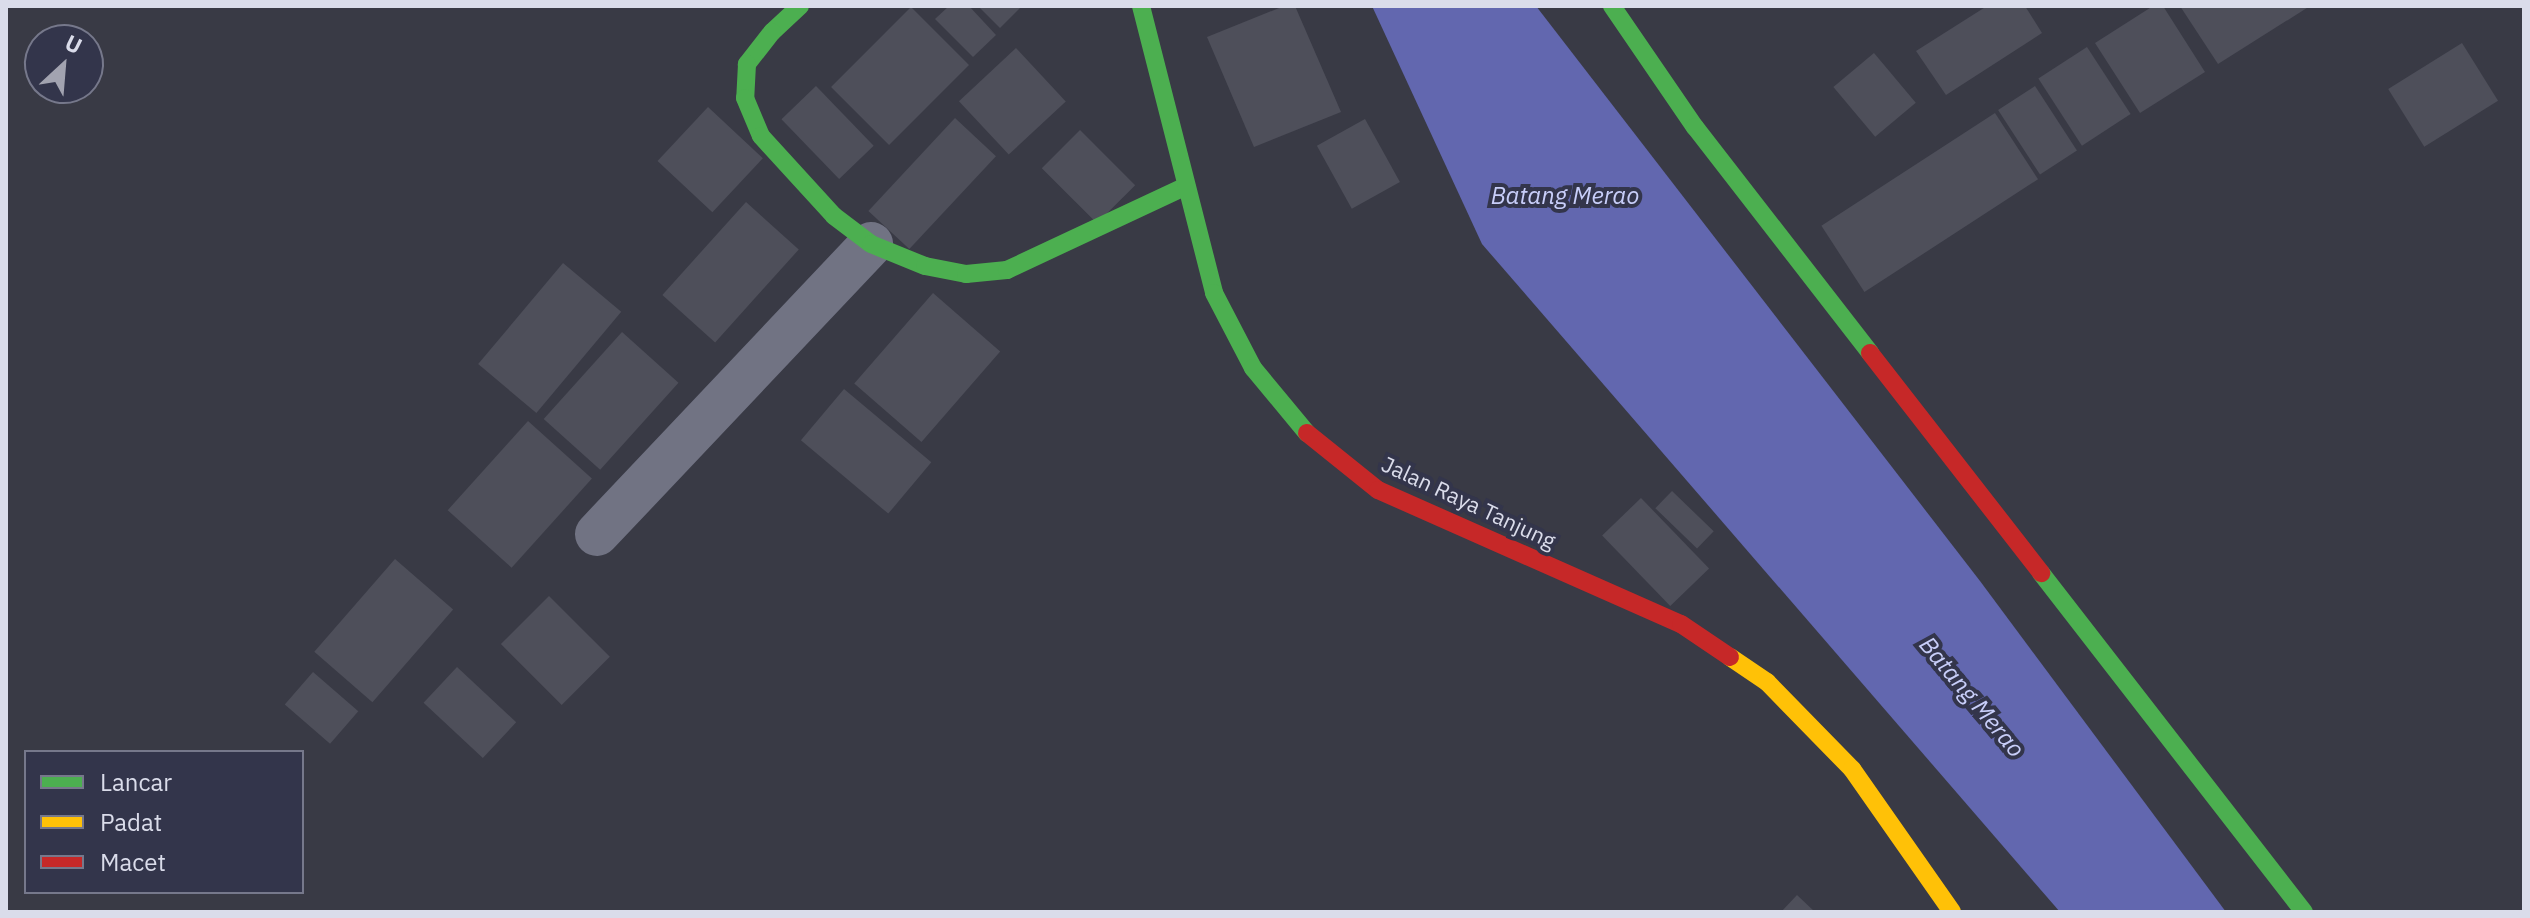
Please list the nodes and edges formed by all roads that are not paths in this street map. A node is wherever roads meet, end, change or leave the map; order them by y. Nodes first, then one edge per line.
1 (800, 6) edge
2 (1141, 6) edge
3 (1612, 6) edge
4 (1186, 186) junction
5 (871, 244) junction
6 (597, 534) dead end
7 (1952, 912) edge
8 (2304, 912) edge

1 - 5 street
2 - 4 street, Jalan Raya Tanjung
3 - 8 street
4 - 5 street
4 - 7 street, Jalan Raya Tanjung
5 - 6 street

